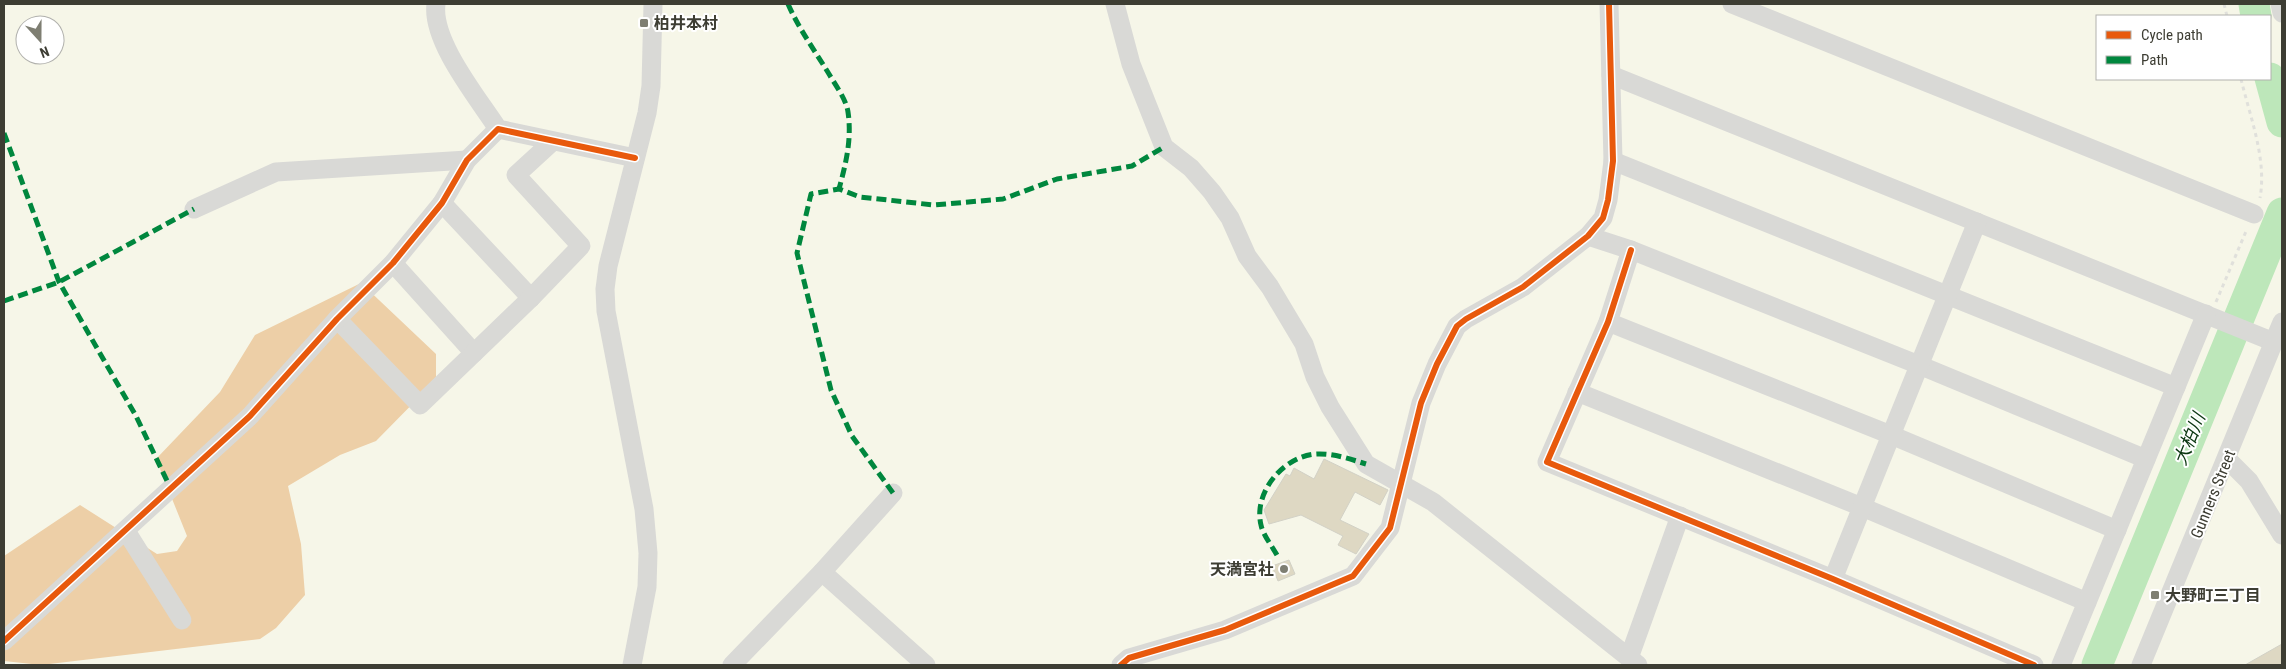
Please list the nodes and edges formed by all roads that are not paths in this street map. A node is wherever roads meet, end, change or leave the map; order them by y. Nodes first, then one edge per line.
1 (436, 4) edge
2 (653, 4) edge
3 (1115, 4) edge
4 (1609, 4) edge
5 (1732, 4) edge
6 (2280, 4) edge
7 (2282, 12) edge
8 (1611, 75) junction
9 (498, 129) junction
10 (552, 142) junction
11 (634, 158) junction
12 (467, 160) junction
13 (1613, 161) junction
14 (442, 203) junction
15 (194, 209) dead end
16 (2254, 214) dead end
17 (1977, 222) junction
18 (1588, 236) junction
19 (1631, 250) junction
20 (393, 263) junction
21 (1947, 296) junction
22 (531, 298) junction
23 (2211, 316) junction
24 (337, 319) junction
25 (1608, 322) junction
26 (2282, 322) edge
27 (2274, 342) junction
28 (474, 353) junction
29 (1919, 365) junction
30 (2176, 387) junction
31 (1577, 392) junction
32 (1891, 434) junction
33 (2146, 459) junction
34 (2227, 459) junction
35 (1402, 484) junction
36 (893, 493) dead end
37 (1862, 507) junction
38 (1680, 516) junction
39 (2117, 530) junction
40 (126, 531) junction
41 (2282, 535) edge
42 (822, 572) junction
43 (1833, 579) junction
44 (2087, 602) junction
45 (182, 620) dead end
46 (4, 641) edge
47 (1992, 657) edge
48 (1634, 662) edge
49 (632, 665) edge
50 (732, 665) edge
51 (926, 665) edge
52 (1121, 665) edge
53 (2034, 665) edge
54 (2061, 665) edge
55 (2141, 665) edge

1 - 9 street
2 - 11 street
3 - 35 street
4 - 8 street
5 - 16 street
6 - 7 street
8 - 13 street
8 - 17 street
9 - 10 street
9 - 12 street
10 - 11 street
10 - 22 street
11 - 49 street
12 - 14 street
12 - 15 street
13 - 18 street
13 - 21 street
14 - 20 street
14 - 22 street
17 - 21 street
17 - 23 street
18 - 19 street
18 - 35 street
19 - 25 street
19 - 29 street
20 - 24 street
20 - 28 street
21 - 29 street
21 - 30 street
22 - 28 street
23 - 27 street
23 - 30 street
24 - 28 street
24 - 40 street
25 - 31 street
25 - 32 street
26 - 27 street, Gunners Street
27 - 34 street, Gunners Street
29 - 32 street
29 - 33 street
30 - 33 street
31 - 37 street
31 - 38 street
32 - 37 street
32 - 39 street
33 - 39 street
34 - 41 street
34 - 55 street, Gunners Street
35 - 48 street
35 - 52 street
36 - 42 street
37 - 43 street
37 - 44 street
38 - 43 street
38 - 48 street
39 - 44 street
40 - 45 street
40 - 46 street
42 - 50 street
42 - 51 street
43 - 47 street
44 - 54 street
47 - 53 street

